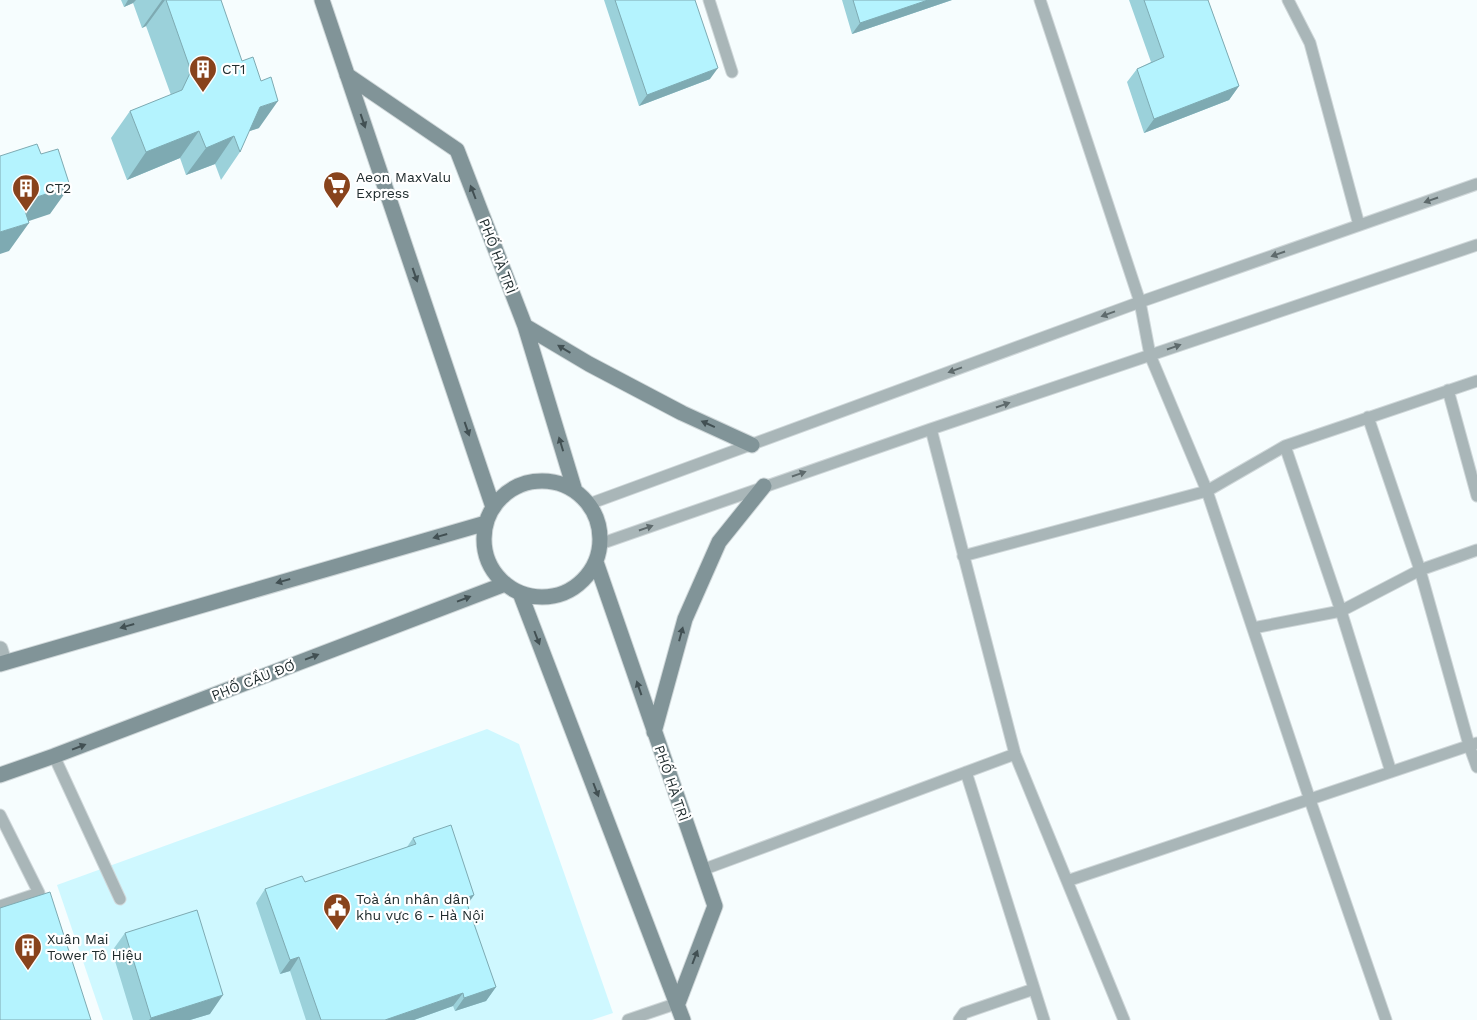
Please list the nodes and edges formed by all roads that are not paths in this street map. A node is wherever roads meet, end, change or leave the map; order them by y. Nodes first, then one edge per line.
1 (322, 0) edge
2 (709, 0) edge
3 (1040, 0) edge
4 (1288, 0) edge
5 (732, 72) dead end
6 (347, 75) junction
7 (1477, 184) edge
8 (1359, 225) junction
9 (1477, 245) edge
10 (1140, 302) junction
11 (525, 326) junction
12 (1150, 355) junction
13 (1477, 380) edge
14 (1448, 390) junction
15 (1368, 418) junction
16 (931, 429) junction
17 (752, 444) junction
18 (1285, 446) junction
19 (764, 486) junction
20 (576, 490) junction
21 (1207, 491) junction
22 (1477, 496) edge
23 (589, 504) junction
24 (493, 507) junction
25 (486, 523) junction
26 (600, 544) junction
27 (1477, 550) edge
28 (963, 556) junction
29 (596, 562) junction
30 (1420, 570) junction
31 (505, 584) junction
32 (520, 593) junction
33 (1341, 611) junction
34 (1253, 628) junction
35 (1, 658) edge
36 (654, 732) junction
37 (1473, 744) edge
38 (1015, 754) junction
39 (54, 756) junction
40 (1477, 767) edge
41 (966, 772) junction
42 (1391, 772) junction
43 (0, 775) edge
44 (1310, 800) junction
45 (0, 815) edge
46 (702, 870) junction
47 (1067, 881) junction
48 (120, 899) dead end
49 (0, 906) edge
50 (1034, 989) junction
51 (678, 1003) junction
52 (628, 1020) edge
53 (683, 1020) edge
54 (959, 1020) edge
55 (1044, 1020) edge
56 (1124, 1020) edge
57 (1386, 1020) edge

1 - 6 street
2 - 5 lane
3 - 10 lane
4 - 8 lane
11 -> 6 street, PHỐ HÀ TRÌ
6 -> 24 street
7 -> 8 lane
8 -> 10 lane
12 -> 9 lane
10 - 12 lane
10 -> 17 lane
17 -> 11 street
20 -> 11 street, PHỐ HÀ TRÌ
16 -> 12 lane
12 - 21 lane
13 - 14 lane
14 - 15 lane
14 - 22 lane
15 - 18 lane
15 - 30 lane
19 -> 16 lane
16 - 28 lane
17 - 23 lane
18 - 21 lane
18 - 33 lane
26 -> 19 lane
36 -> 19 street
20 - 23 street
20 - 24 street
21 - 28 lane
21 - 34 lane
23 - 26 street
24 - 25 street
25 - 31 street
25 -> 35 street
26 - 29 street
27 - 30 lane
28 - 38 lane
29 - 32 street
36 -> 29 street, PHỐ HÀ TRÌ
30 - 33 lane
30 - 37 lane
31 - 32 street
39 -> 31 street, PHỐ CẦU ĐƠ
32 -> 51 street
33 - 34 lane
33 - 42 lane
34 - 44 lane
36 - 46 street, PHỐ HÀ TRÌ
37 - 40 lane
37 - 42 lane
38 - 41 lane
38 - 47 lane
39 - 43 street, PHỐ CẦU ĐƠ
39 - 48 lane
41 - 46 lane
41 - 50 lane
42 - 44 lane
44 - 47 lane
44 - 57 lane
45 - 49 lane
51 -> 46 street, PHỐ HÀ TRÌ
47 - 56 lane
50 - 54 lane
50 - 55 lane
51 - 52 lane
51 - 53 street

